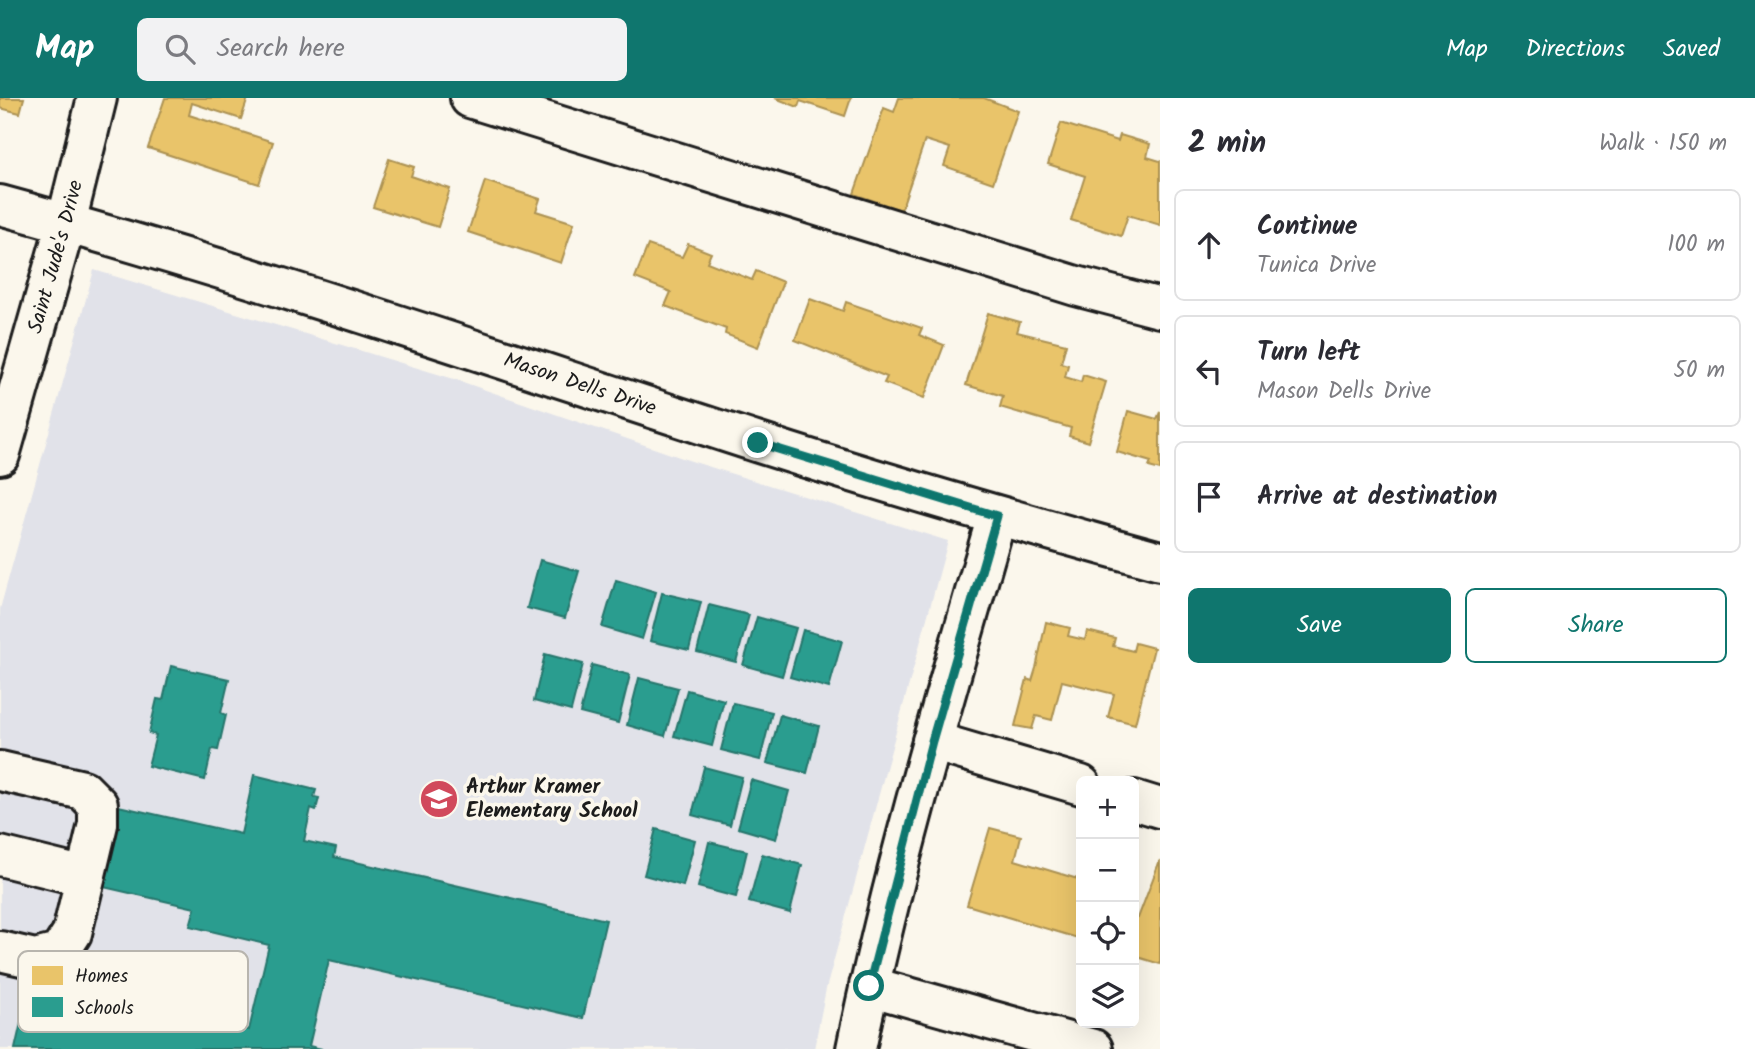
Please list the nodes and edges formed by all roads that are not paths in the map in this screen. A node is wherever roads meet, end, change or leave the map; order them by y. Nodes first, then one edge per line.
1 (97, 98) edge
2 (470, 98) edge
3 (0, 205) edge
4 (66, 223) junction
5 (1160, 307) edge
6 (0, 455) edge
7 (997, 516) junction
8 (1160, 561) edge
9 (932, 741) junction
10 (0, 771) edge
11 (1076, 784) edge
12 (1139, 802) edge
13 (1160, 808) edge
14 (0, 856) edge
15 (85, 877) junction
16 (0, 951) edge
17 (60, 951) edge
18 (18, 955) edge
19 (869, 986) junction
20 (856, 1049) edge
21 (1093, 1049) edge

1 - 4 street, Saint Jude's Drive
2 - 5 street
3 - 4 street, Mason Dells Drive
4 - 6 street, Saint Jude's Drive
4 - 7 street, Mason Dells Drive
7 - 8 street, Mason Dells Drive
7 - 9 street
9 - 11 street
9 - 19 street
10 - 15 street
12 - 13 street
14 - 15 street
15 - 17 street
16 - 18 street
19 - 20 street
19 - 21 street

